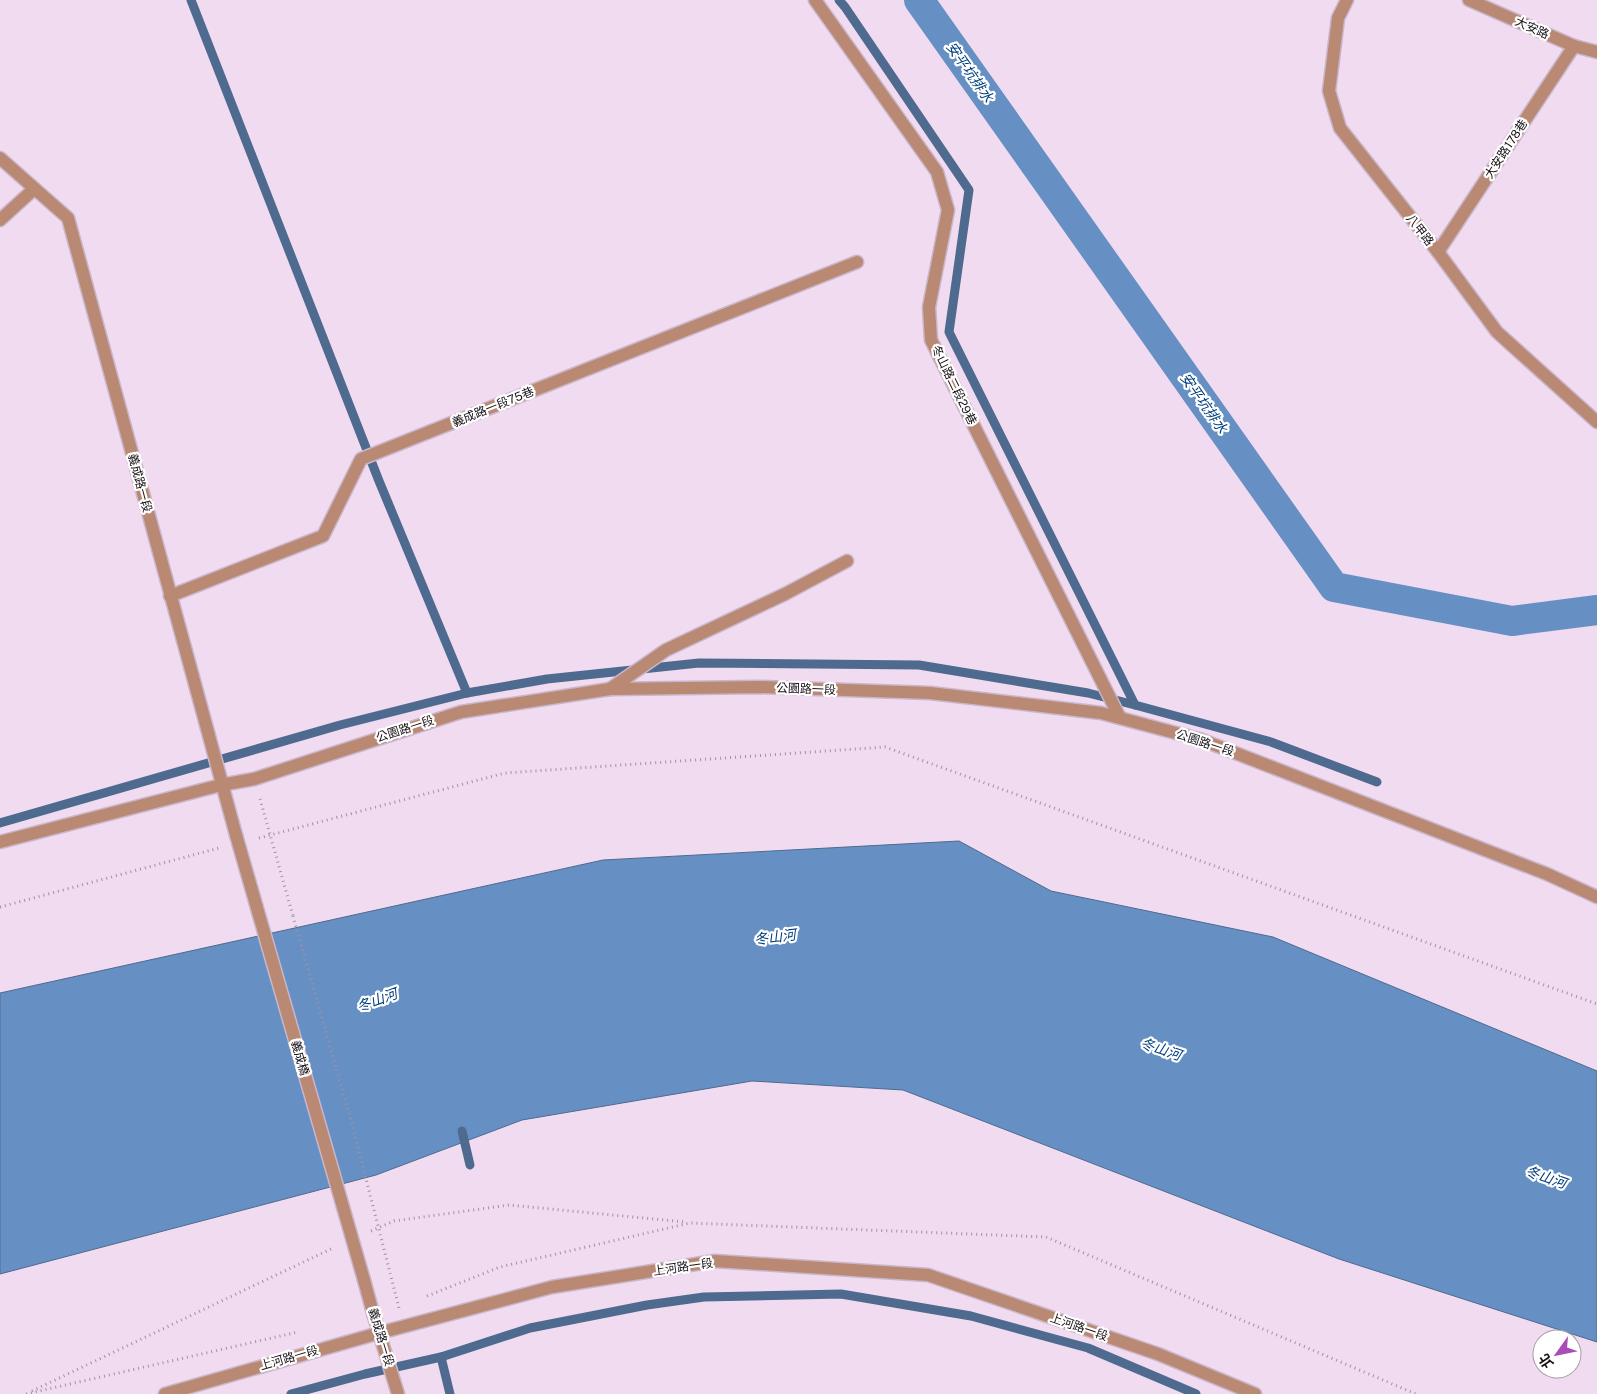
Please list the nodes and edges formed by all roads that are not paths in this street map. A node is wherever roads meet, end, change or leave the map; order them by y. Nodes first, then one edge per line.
1 (815, 0) edge
2 (1347, 0) edge
3 (1469, 0) edge
4 (1574, 46) junction
5 (1597, 52) edge
6 (0, 158) edge
7 (34, 189) junction
8 (0, 220) edge
9 (1438, 252) junction
10 (857, 262) dead end
11 (1597, 422) edge
12 (847, 561) dead end
13 (170, 596) junction
14 (610, 689) junction
15 (1120, 718) junction
16 (222, 785) junction
17 (236, 836) joint
18 (0, 842) edge
19 (1597, 897) edge
20 (364, 1280) joint
21 (379, 1332) junction
22 (165, 1394) edge
23 (398, 1394) edge
24 (1255, 1394) edge

1 - 15 street, 冬山路二段29巷
2 - 9 street, 八甲路
3 - 4 street, 大安路
4 - 5 street, 大安路
4 - 9 street, 大安路178巷
6 - 7 street, 義成路一段
7 - 8 street
7 - 13 street, 義成路一段
9 - 11 street, 八甲路
10 - 13 street, 義成路一段75巷
12 - 14 street
13 - 16 street, 義成路一段
14 - 15 street, 公園路一段
14 - 16 street, 公園路一段
15 - 19 street, 公園路一段
16 - 17 street, 義成路一段
16 - 18 street, 公園路一段
17 - 20 street, 義成橋, bridge
20 - 21 street, 義成路一段
21 - 22 street, 上河路一段
21 - 23 street, 義成路一段
21 - 24 street, 上河路一段

